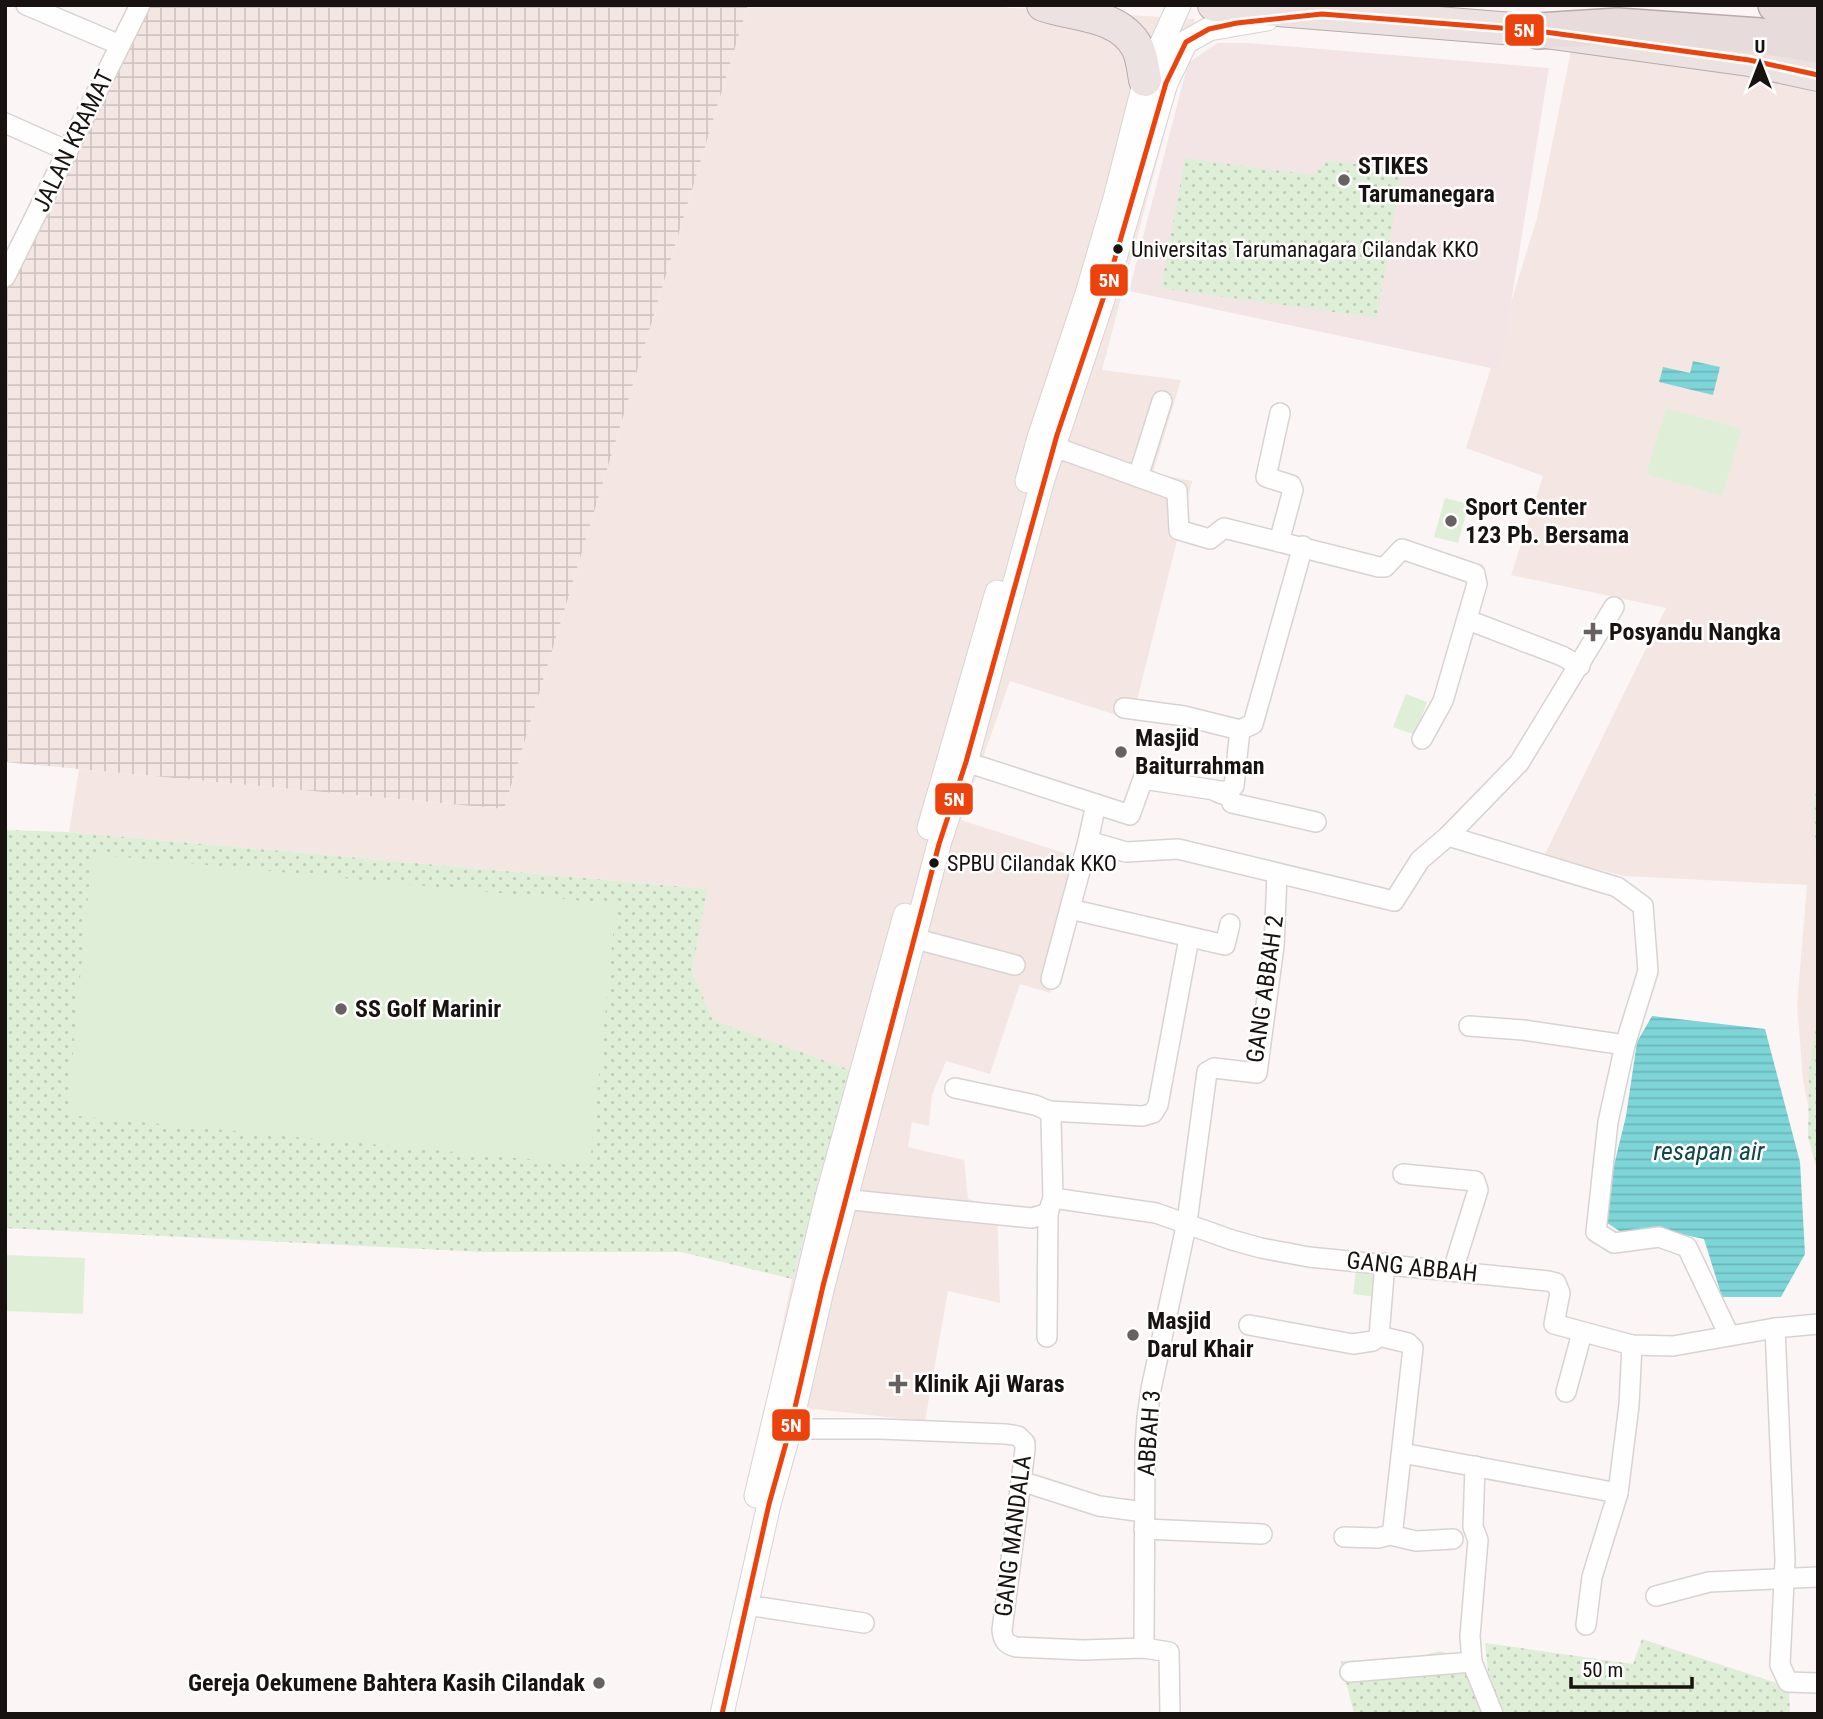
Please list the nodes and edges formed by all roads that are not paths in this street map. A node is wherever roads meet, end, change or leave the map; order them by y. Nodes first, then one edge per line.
1 (26, 5) edge
2 (140, 5) edge
3 (1043, 5) edge
4 (1179, 5) edge
5 (1214, 5) edge
6 (1776, 5) edge
7 (1336, 12) edge
8 (1818, 15) edge
9 (1538, 31) junction
10 (120, 45) junction
11 (1818, 45) edge
12 (1818, 75) edge
13 (1145, 80) junction
14 (5, 123) edge
15 (68, 151) junction
16 (5, 277) edge
17 (1062, 392) junction
18 (1162, 401) dead end
19 (1280, 413) dead end
20 (1045, 445) junction
21 (1036, 476) junction
22 (1138, 477) junction
23 (1279, 542) junction
24 (1303, 546) junction
25 (1614, 607) dead end
26 (1468, 621) junction
27 (1580, 666) junction
28 (1124, 708) dead end
29 (1240, 730) junction
30 (1422, 739) dead end
31 (966, 762) junction
32 (1217, 792) junction
33 (1096, 804) junction
34 (1316, 822) dead end
35 (1448, 836) junction
36 (1088, 841) junction
37 (1277, 874) junction
38 (1070, 909) junction
39 (1230, 924) dead end
40 (907, 936) junction
41 (1189, 938) junction
42 (1015, 965) dead end
43 (1051, 979) dead end
44 (1469, 1026) dead end
45 (1625, 1045) junction
46 (955, 1088) dead end
47 (1049, 1111) junction
48 (1403, 1174) dead end
49 (836, 1199) junction
50 (1051, 1206) junction
51 (1186, 1222) junction
52 (1385, 1263) junction
53 (1453, 1270) junction
54 (1818, 1324) edge
55 (1249, 1325) dead end
56 (1775, 1328) junction
57 (1582, 1333) junction
58 (1729, 1335) junction
59 (1379, 1336) junction
60 (1047, 1337) dead end
61 (1632, 1345) junction
62 (799, 1357) junction
63 (1566, 1392) dead end
64 (790, 1429) junction
65 (1402, 1453) junction
66 (1475, 1466) junction
67 (1021, 1481) junction
68 (1618, 1493) junction
69 (1144, 1521) junction
70 (1262, 1534) dead end
71 (1390, 1535) junction
72 (1344, 1537) dead end
73 (1453, 1539) dead end
74 (1818, 1577) edge
75 (1785, 1579) junction
76 (1656, 1596) dead end
77 (746, 1605) junction
78 (864, 1623) dead end
79 (1586, 1625) dead end
80 (1144, 1648) junction
81 (1472, 1662) junction
82 (1350, 1672) dead end
83 (1818, 1683) edge
84 (707, 1714) edge
85 (722, 1714) edge
86 (1170, 1714) edge
87 (1493, 1714) edge

1 - 10 street
2 - 10 street, JALAN KRAMAT
3 - 13 highway
4 - 13 street
5 - 7 highway
6 - 8 highway
7 - 9 highway
7 - 17 street
9 - 11 highway
9 - 12 highway
10 - 15 street, JALAN KRAMAT
13 - 17 street
14 - 15 street
15 - 16 street, JALAN KRAMAT
17 - 20 street
18 - 22 street
19 - 23 street
20 - 21 street
20 - 22 street
21 - 31 street
21 - 40 street
22 - 23 street
23 - 24 street
24 - 26 street
24 - 29 street
25 - 27 street
26 - 27 street
26 - 30 street
27 - 35 street
28 - 29 street
29 - 32 street
31 - 33 street
31 - 40 street
32 - 33 street
32 - 34 street
33 - 36 street
35 - 37 street
35 - 45 street
36 - 37 street
36 - 38 street
37 - 51 street, GANG ABBAH 2
38 - 41 street
38 - 43 street
39 - 41 street
40 - 42 street
40 - 49 street
41 - 47 street
44 - 45 street
45 - 58 street
46 - 47 street
47 - 50 street
48 - 53 street
49 - 50 street, GANG ABBAH
49 - 62 street
50 - 51 street, GANG ABBAH
50 - 60 street
51 - 52 street, GANG ABBAH
51 - 69 street, ABBAH 3
52 - 53 street, GANG ABBAH
52 - 59 street
53 - 57 street, GANG ABBAH
54 - 56 street, GANG ABBAH
55 - 59 street
56 - 58 street, GANG ABBAH
56 - 75 street
57 - 61 street, GANG ABBAH
57 - 63 street
58 - 61 street, GANG ABBAH
59 - 65 street
61 - 68 street
62 - 64 street
62 - 84 street
64 - 67 street, GANG MANDALA
64 - 77 street
65 - 66 street
65 - 71 street
66 - 68 street
66 - 81 street
67 - 69 street
67 - 80 street, GANG MANDALA
68 - 79 street
69 - 70 street
69 - 80 street, ABBAH 3
71 - 72 street
71 - 73 street
74 - 75 street
75 - 76 street
75 - 83 street
77 - 78 street
77 - 85 street
80 - 86 street
81 - 82 street
81 - 87 street

